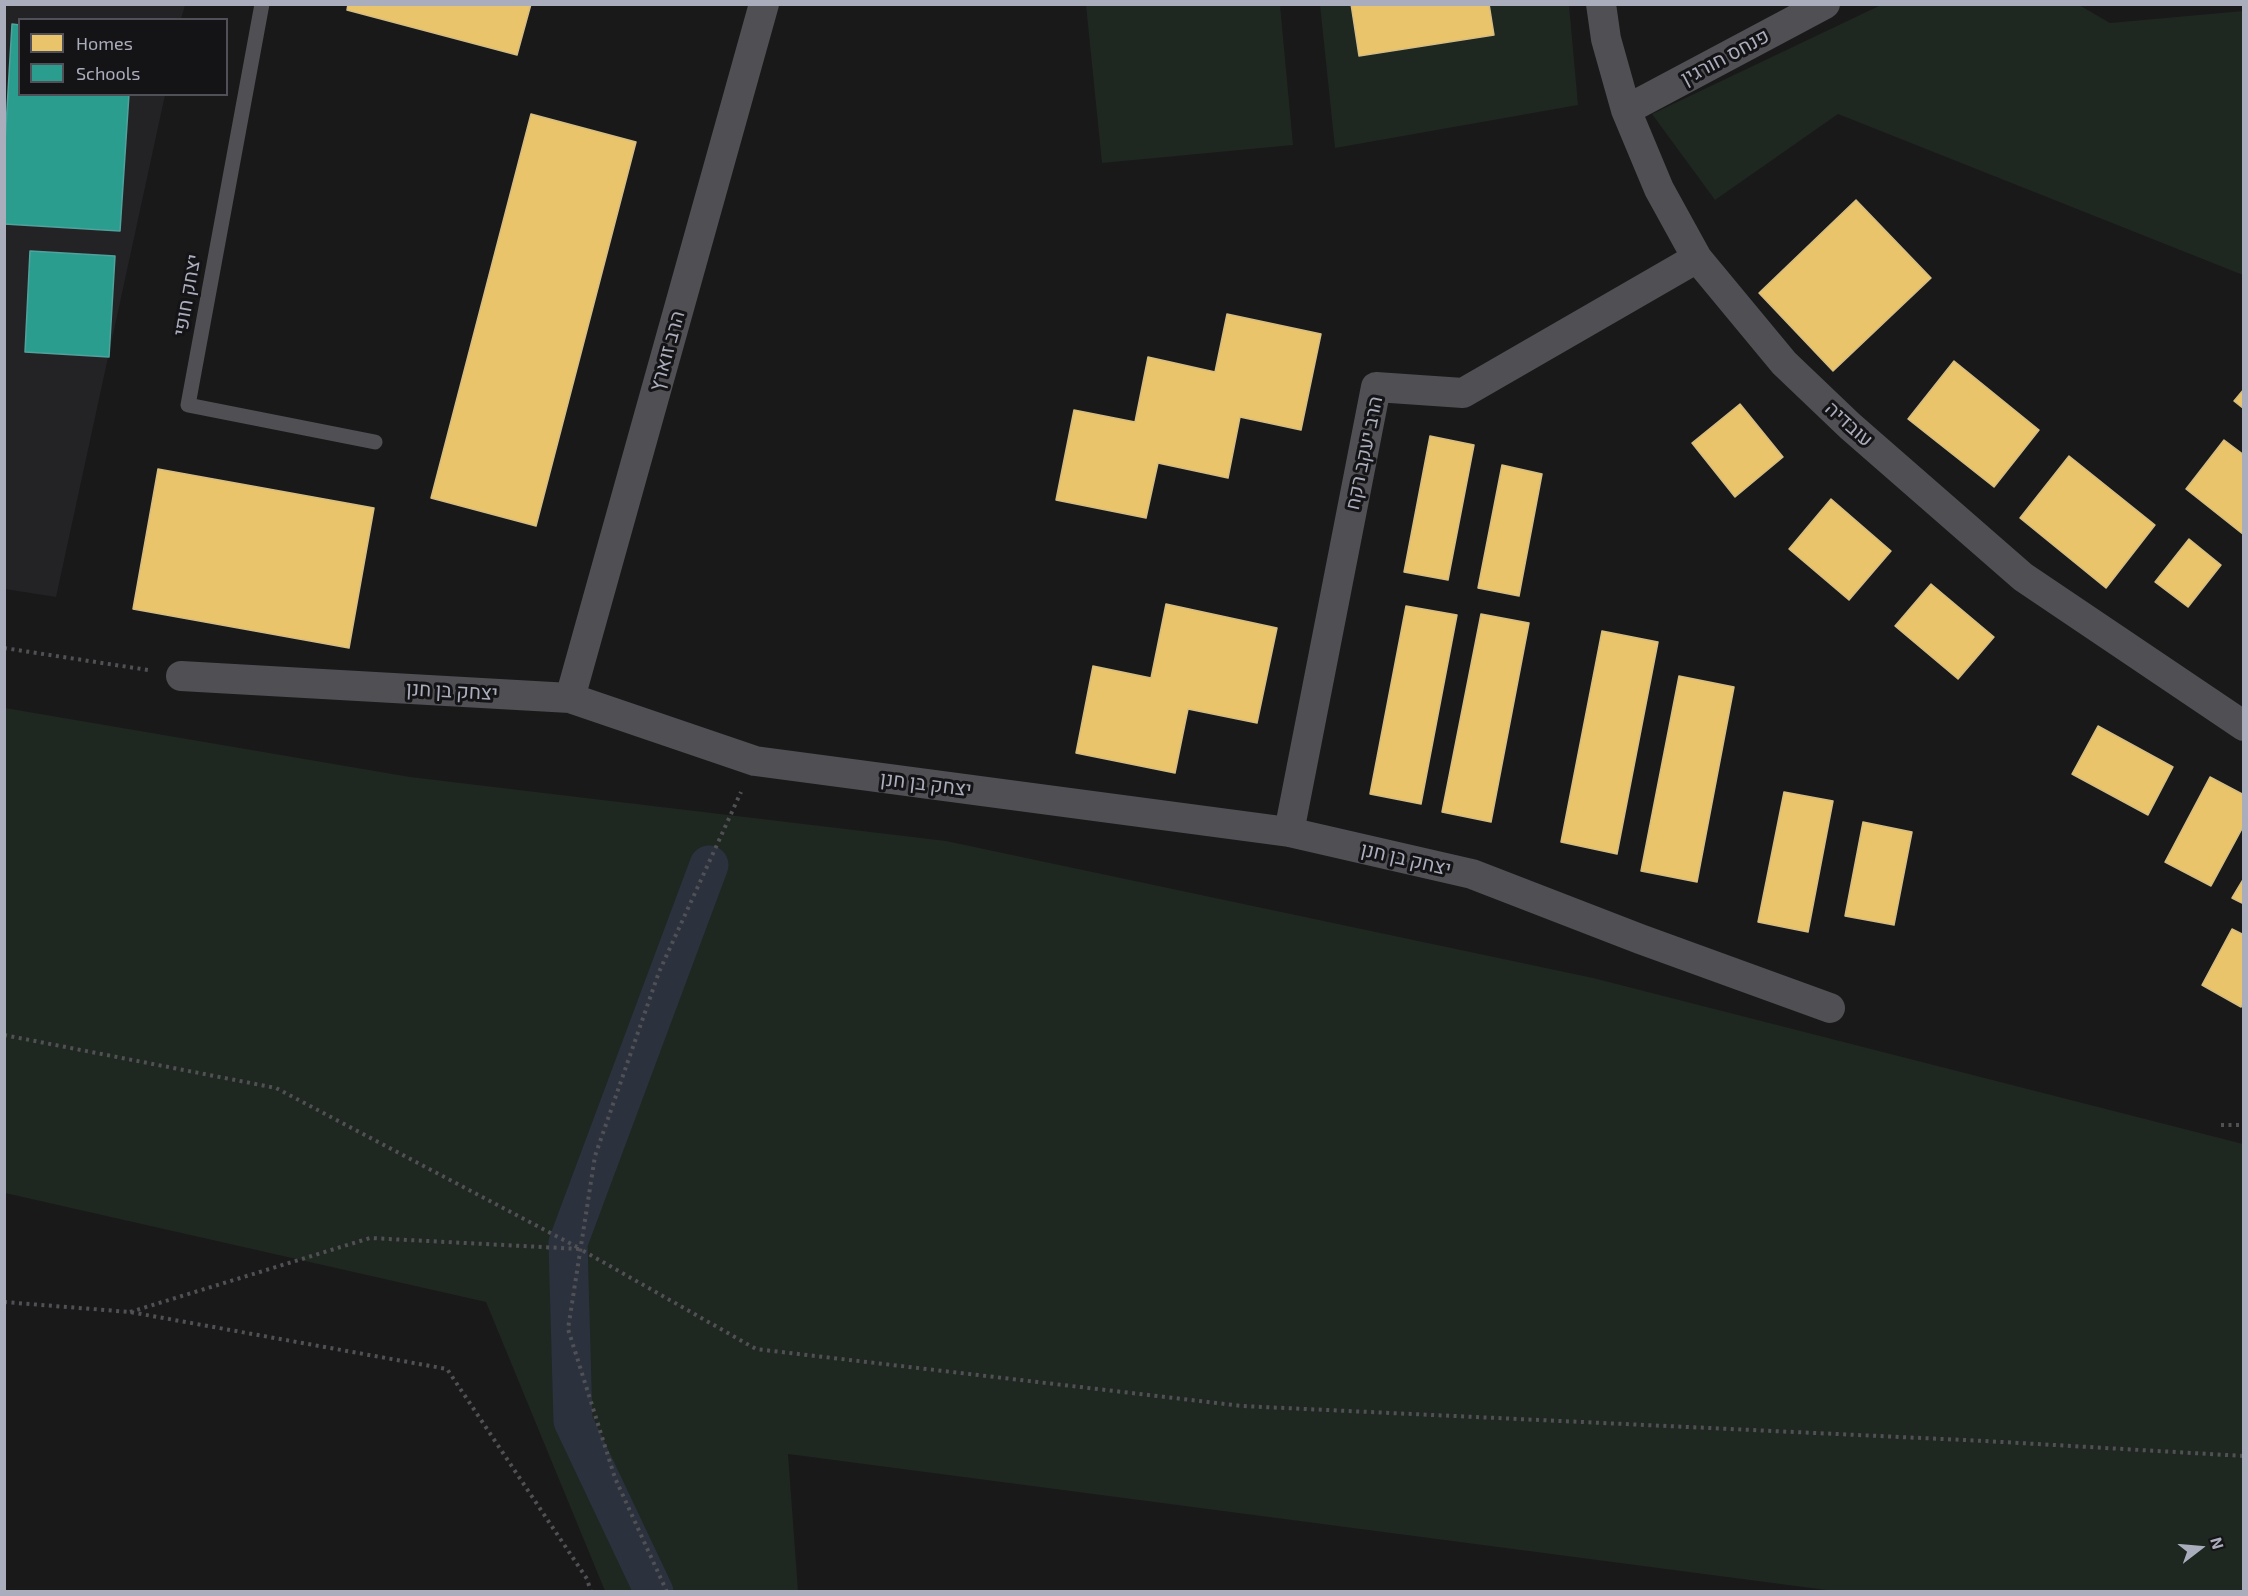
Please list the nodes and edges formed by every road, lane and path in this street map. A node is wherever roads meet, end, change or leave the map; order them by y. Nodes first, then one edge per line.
1 (262, 4) edge
2 (764, 4) edge
3 (1601, 4) edge
4 (1825, 4) edge
5 (1626, 110) junction
6 (1697, 258) junction
7 (375, 442) dead end
8 (4, 648) edge
9 (181, 676) joint
10 (570, 698) junction
11 (2241, 720) edge
12 (755, 761) junction
13 (1289, 832) junction
14 (1830, 1008) dead end
15 (4, 1035) edge
16 (2221, 1125) dead end
17 (2244, 1125) edge
18 (580, 1249) junction
19 (4, 1302) edge
20 (130, 1312) junction
21 (2244, 1456) edge
22 (591, 1592) edge
23 (667, 1592) edge

1 - 7 lane, יצחק חופי
2 - 10 street, הרב זוארץ
3 - 5 street, עובדיה
4 - 5 street, פנחס חורגין
5 - 6 street, עובדיה
6 - 11 street, עובדיה
6 - 13 street, הרב יעקב רקח
8 - 9 path
9 - 10 street, יצחק בן חנן
10 - 12 street, יצחק בן חנן
12 - 13 street, יצחק בן חנן
12 - 18 path
13 - 14 street, יצחק בן חנן
15 - 18 path
16 - 17 path
18 - 20 path
18 - 21 path
18 - 23 path
19 - 20 path
20 - 22 path

